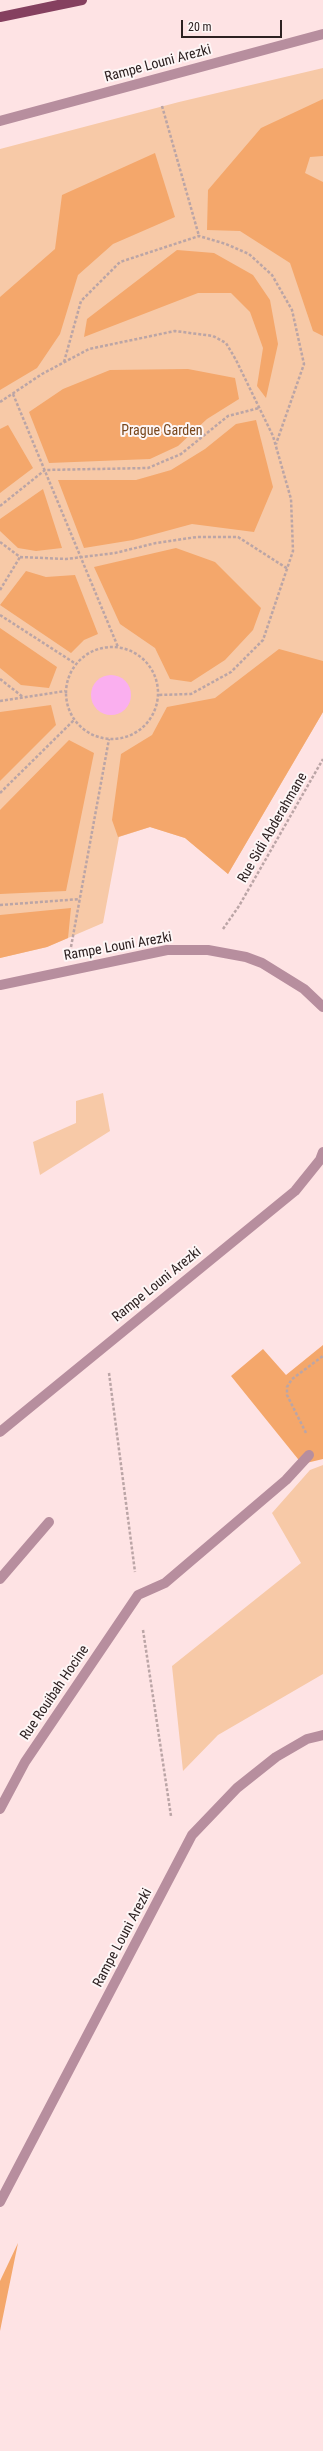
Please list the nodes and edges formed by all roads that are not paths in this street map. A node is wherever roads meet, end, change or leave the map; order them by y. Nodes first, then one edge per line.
1 (82, 0) edge
2 (0, 17) edge
3 (323, 34) edge
4 (0, 121) edge
5 (0, 985) edge
6 (323, 1007) edge
7 (323, 1152) edge
8 (0, 1432) edge
9 (309, 1455) road end
10 (50, 1522) dead end
11 (0, 1579) edge
12 (323, 1735) edge
13 (0, 1809) edge
14 (0, 2202) edge

1 - 2 main road
3 - 4 street, Rampe Louni Arezki
5 - 6 street, Rampe Louni Arezki
7 - 8 street, Rampe Louni Arezki
9 - 13 street, Rue Rouibah Hocine
10 - 11 street
12 - 14 street, Rampe Louni Arezki

